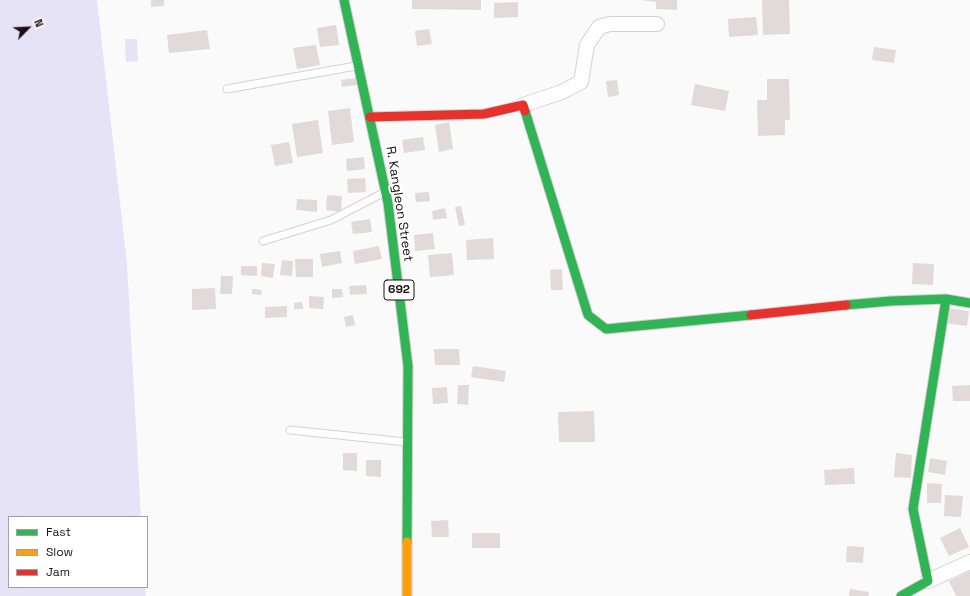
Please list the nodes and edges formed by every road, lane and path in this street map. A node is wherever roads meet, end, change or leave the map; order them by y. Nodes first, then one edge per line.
1 (344, 0) edge
2 (658, 24) dead end
3 (359, 65) junction
4 (227, 89) dead end
5 (523, 106) junction
6 (370, 117) junction
7 (385, 192) junction
8 (263, 241) dead end
9 (946, 299) junction
10 (970, 303) edge
11 (290, 430) dead end
12 (408, 442) junction
13 (970, 562) edge
14 (928, 581) junction
15 (407, 596) edge
16 (901, 596) edge

1 - 3 street, R. Kangleon Street / 692
2 - 5 street
3 - 4 lane
3 - 6 street, R. Kangleon Street / 692
5 - 6 street
5 - 9 street
6 - 7 street, R. Kangleon Street / 692
7 - 8 lane
7 - 12 street, R. Kangleon Street / 692
9 - 10 street
9 - 14 street
11 - 12 lane
12 - 15 street, R. Kangleon Street / 692
13 - 14 street
14 - 16 street

